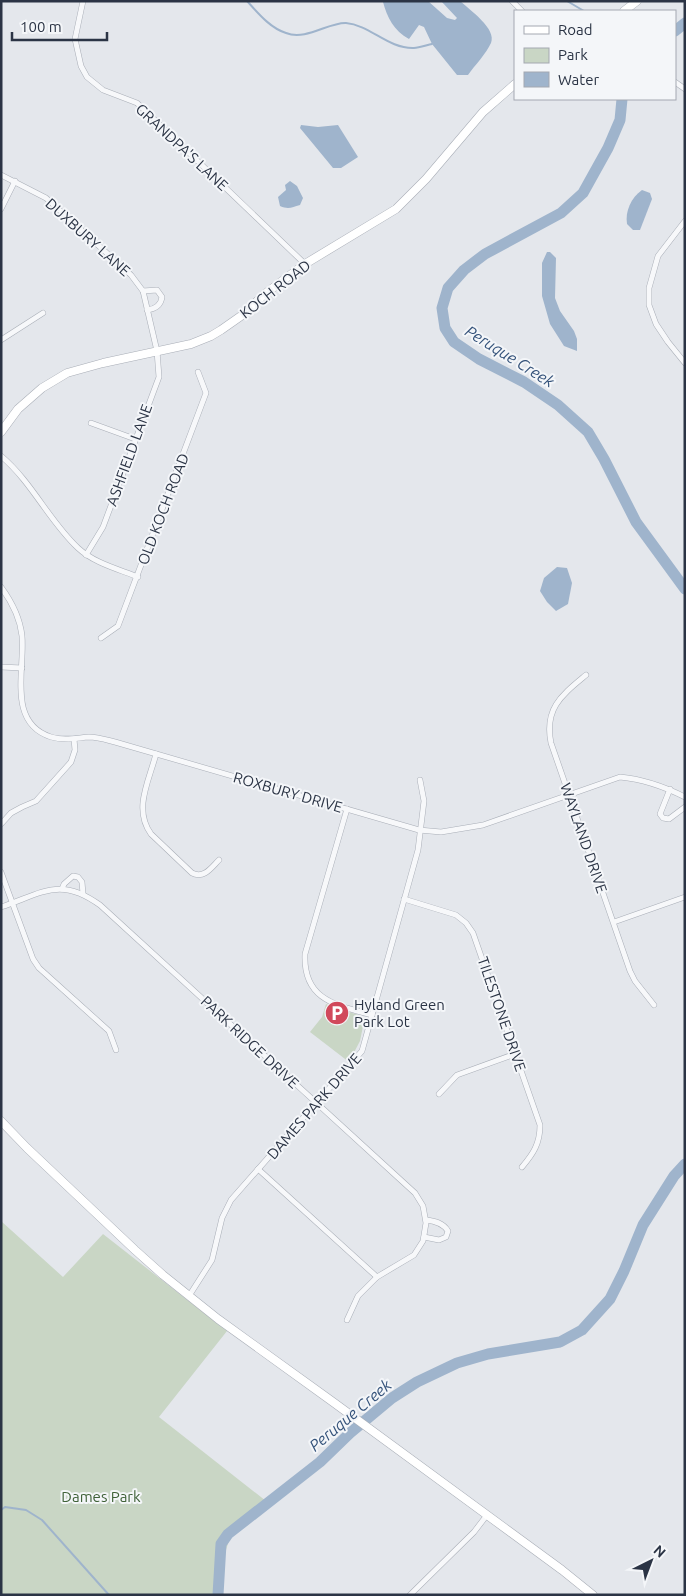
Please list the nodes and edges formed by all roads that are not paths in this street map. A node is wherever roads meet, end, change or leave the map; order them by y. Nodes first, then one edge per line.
1 (84, 1) edge
2 (512, 1) edge
3 (637, 1) edge
4 (521, 10) edge
5 (625, 10) edge
6 (514, 85) edge
7 (1, 175) edge
8 (15, 181) junction
9 (1, 209) edge
10 (685, 221) edge
11 (306, 264) junction
12 (143, 291) junction
13 (147, 310) junction
14 (43, 313) dead end
15 (1, 340) edge
16 (157, 351) junction
17 (685, 363) edge
18 (198, 372) dead end
19 (91, 423) dead end
20 (1, 432) edge
21 (135, 440) junction
22 (1, 456) edge
23 (86, 555) junction
24 (138, 577) junction
25 (1, 588) edge
26 (101, 638) dead end
27 (1, 668) edge
28 (22, 668) junction
29 (586, 675) dead end
30 (74, 739) junction
31 (156, 754) junction
32 (420, 780) dead end
33 (670, 789) junction
34 (569, 795) junction
35 (685, 797) edge
36 (685, 807) edge
37 (347, 809) junction
38 (1, 824) edge
39 (419, 830) junction
40 (219, 860) dead end
41 (1, 872) edge
42 (62, 889) junction
43 (83, 894) junction
44 (685, 897) edge
45 (404, 899) junction
46 (12, 903) junction
47 (1, 907) edge
48 (614, 922) junction
49 (654, 1005) dead end
50 (372, 1014) junction
51 (116, 1050) dead end
52 (515, 1054) junction
53 (439, 1094) dead end
54 (317, 1104) junction
55 (1, 1121) edge
56 (522, 1167) dead end
57 (258, 1169) junction
58 (426, 1220) junction
59 (424, 1238) junction
60 (377, 1277) junction
61 (189, 1296) junction
62 (347, 1320) dead end
63 (487, 1515) junction
64 (410, 1595) edge
65 (593, 1595) edge

1 - 11 street, GRANDPA'S LANE
2 - 4 street
3 - 5 main road
6 - 11 main road, KOCH ROAD
7 - 8 street, DUXBURY LANE
8 - 9 street
8 - 12 street, DUXBURY LANE
10 - 17 street
11 - 16 main road, KOCH ROAD
12 - 13 street, DUXBURY LANE
12 - 13 street, DUXBURY LANE
13 - 16 street, DUXBURY LANE
14 - 15 street
16 - 20 main road, KOCH ROAD
16 - 21 street, ASHFIELD LANE
18 - 24 street, OLD KOCH ROAD
19 - 21 street
21 - 23 street, ASHFIELD LANE
22 - 23 street
23 - 24 street
24 - 26 street, OLD KOCH ROAD
25 - 28 street, ROXBURY DRIVE
27 - 28 street
28 - 30 street, ROXBURY DRIVE
29 - 34 street, WAYLAND DRIVE
30 - 31 street, ROXBURY DRIVE
30 - 38 street
31 - 37 street, ROXBURY DRIVE
31 - 40 street
32 - 39 street, DAMES PARK DRIVE
33 - 34 street, ROXBURY DRIVE
33 - 35 street, ROXBURY DRIVE
33 - 36 street
34 - 39 street, ROXBURY DRIVE
34 - 48 street, WAYLAND DRIVE
37 - 39 street, ROXBURY DRIVE
37 - 50 street
39 - 45 street, DAMES PARK DRIVE
41 - 46 street
42 - 43 street, PARK RIDGE DRIVE
42 - 43 street, PARK RIDGE DRIVE
42 - 46 street, PARK RIDGE DRIVE
43 - 54 street, PARK RIDGE DRIVE
44 - 48 street
45 - 50 street, DAMES PARK DRIVE
45 - 52 street, TILESTONE DRIVE
46 - 47 street, PARK RIDGE DRIVE
46 - 51 street
48 - 49 street, WAYLAND DRIVE
50 - 54 street, DAMES PARK DRIVE
52 - 53 street
52 - 56 street, TILESTONE DRIVE
54 - 57 street, DAMES PARK DRIVE
54 - 58 street, PARK RIDGE DRIVE
55 - 61 main road
57 - 60 street
57 - 61 street, DAMES PARK DRIVE
58 - 59 street, PARK RIDGE DRIVE
58 - 59 street
59 - 60 street
60 - 62 street
61 - 63 main road
63 - 64 street
63 - 65 main road

